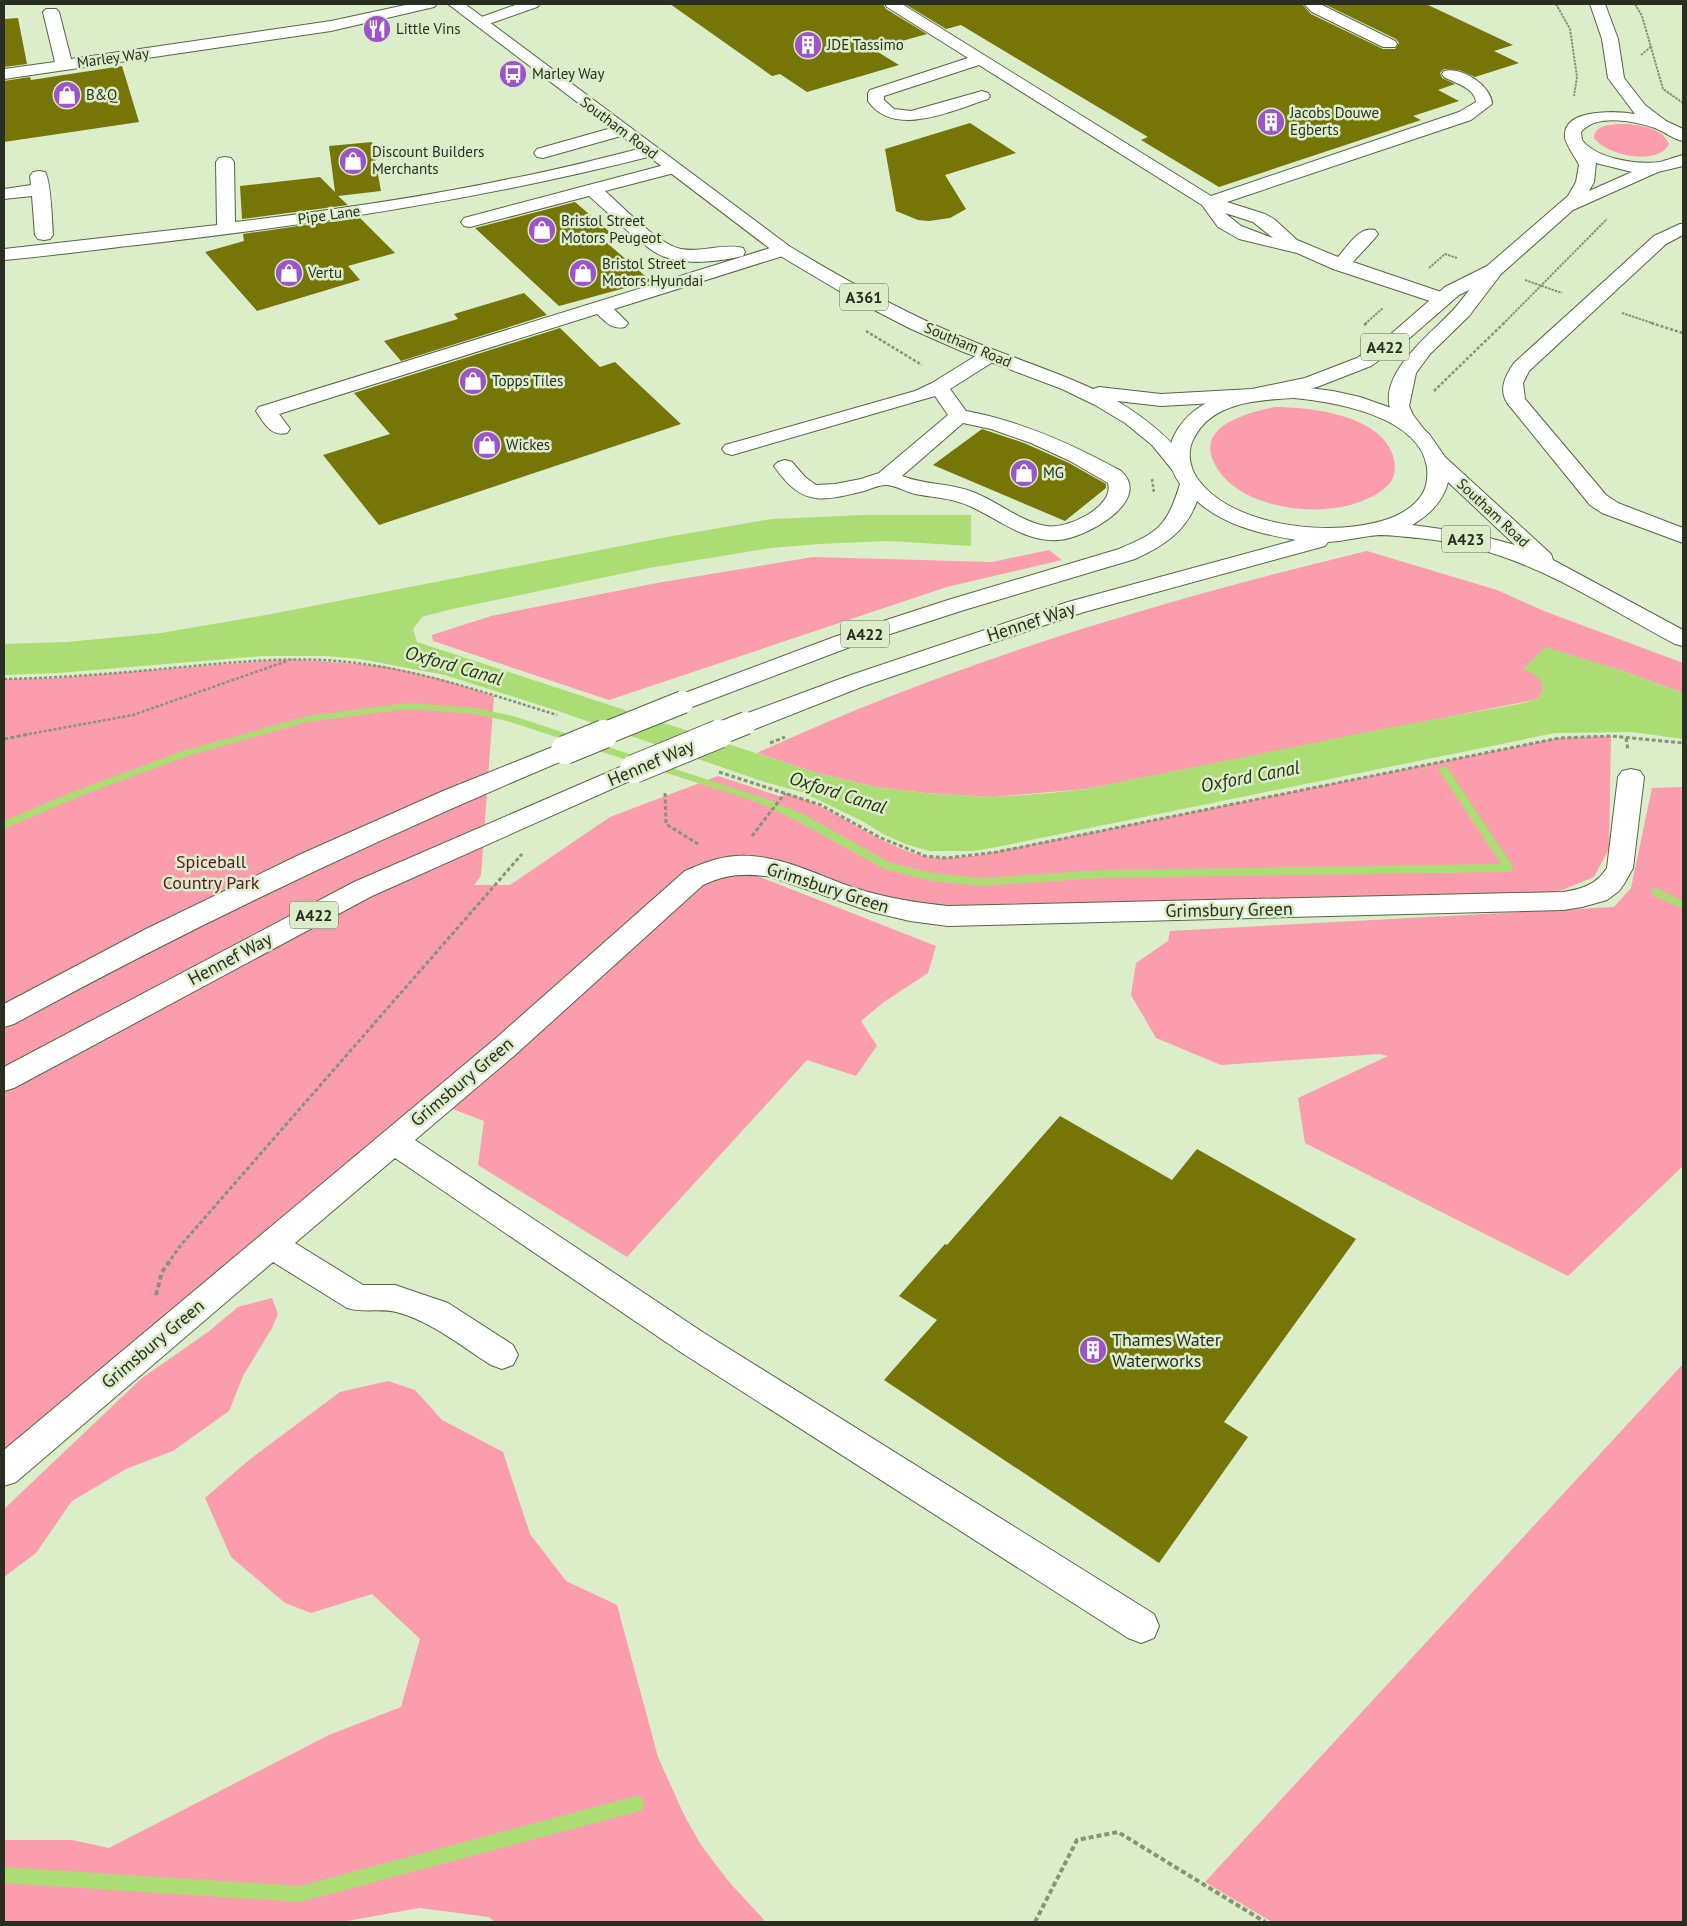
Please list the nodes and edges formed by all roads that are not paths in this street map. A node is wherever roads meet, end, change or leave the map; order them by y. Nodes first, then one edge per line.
1 (429, 4) edge
2 (456, 4) edge
3 (532, 4) edge
4 (892, 4) edge
5 (1312, 4) edge
6 (1597, 4) edge
7 (51, 12) dead end
8 (481, 22) junction
9 (1390, 44) dead end
10 (981, 59) junction
11 (64, 65) junction
12 (4, 74) edge
13 (1450, 74) dead end
14 (1616, 78) junction
15 (982, 96) dead end
16 (1579, 124) junction
17 (1674, 129) edge
18 (622, 130) junction
19 (1580, 148) junction
20 (650, 151) junction
21 (543, 153) dead end
22 (225, 162) dead end
23 (1675, 163) edge
24 (672, 168) junction
25 (592, 190) junction
26 (4, 194) edge
27 (1209, 202) junction
28 (1567, 206) junction
29 (470, 222) dead end
30 (1680, 224) edge
31 (226, 228) junction
32 (1369, 234) dead end
33 (44, 235) dead end
34 (777, 245) junction
35 (4, 255) edge
36 (1340, 264) junction
37 (1494, 270) junction
38 (1443, 299) junction
39 (599, 306) junction
40 (618, 323) dead end
41 (989, 356) junction
42 (939, 388) junction
43 (1078, 389) junction
44 (1255, 394) junction
45 (959, 416) junction
46 (280, 429) dead end
47 (1417, 433) junction
48 (732, 449) dead end
49 (1436, 460) junction
50 (785, 466) dead end
51 (1186, 476) junction
52 (887, 478) junction
53 (1377, 530) junction
54 (1336, 536) junction
55 (1683, 536) edge
56 (1551, 567) junction
57 (1683, 639) edge
58 (1630, 777) dead end
59 (4, 1017) edge
60 (4, 1080) edge
61 (393, 1141) junction
62 (270, 1244) junction
63 (502, 1355) dead end
64 (4, 1471) edge
65 (1141, 1626) dead end

1 - 11 main road, Marley Way
2 - 8 main road, Southam Road / A361
3 - 8 main road
4 - 10 main road
5 - 9 main road
6 - 14 main road
7 - 11 main road
8 - 18 main road, Southam Road / A361
10 - 15 main road
10 - 27 main road
11 - 12 main road, Marley Way
13 - 27 main road
14 - 16 main road
14 - 17 main road
16 - 17 main road
16 - 19 main road
18 - 20 main road, Southam Road / A361
18 - 21 main road
19 - 23 main road
19 - 28 main road, A422
20 - 24 main road, Southam Road / A361
20 - 31 main road, Pipe Lane
22 - 31 main road
23 - 28 main road, A422
24 - 25 main road
24 - 34 main road, Southam Road / A361
25 - 29 main road
25 - 34 main road
26 - 33 main road
27 - 36 main road
28 - 37 main road, A422
30 - 55 main road
31 - 35 main road, Pipe Lane
32 - 36 main road
34 - 39 main road
34 - 41 main road, Southam Road / A361
36 - 38 main road
37 - 38 main road, A422
37 - 47 main road, A422
38 - 44 main road, A422
39 - 40 main road
39 - 46 main road
41 - 42 main road
41 - 43 main road, Southam Road / A361
42 - 45 main road
42 - 48 main road
43 - 44 main road, Southam Road / A361
43 - 51 main road, Southam Road / A361
44 - 47 main road
44 - 51 main road, Hennef Way
45 - 52 main road
45 - 52 main road
47 - 49 main road, Southam Road
49 - 53 main road
49 - 56 main road, Southam Road / A423
50 - 52 main road
51 - 54 main road, Southam Road
51 - 59 main road, Hennef Way / A422, bridge
53 - 54 main road
53 - 56 main road, Southam Road / A423
54 - 60 main road, Hennef Way / A422, bridge
56 - 57 main road, Southam Road / A423
58 - 61 main road, Grimsbury Green
61 - 62 main road, Grimsbury Green
61 - 65 main road
62 - 63 main road
62 - 64 main road, Grimsbury Green

